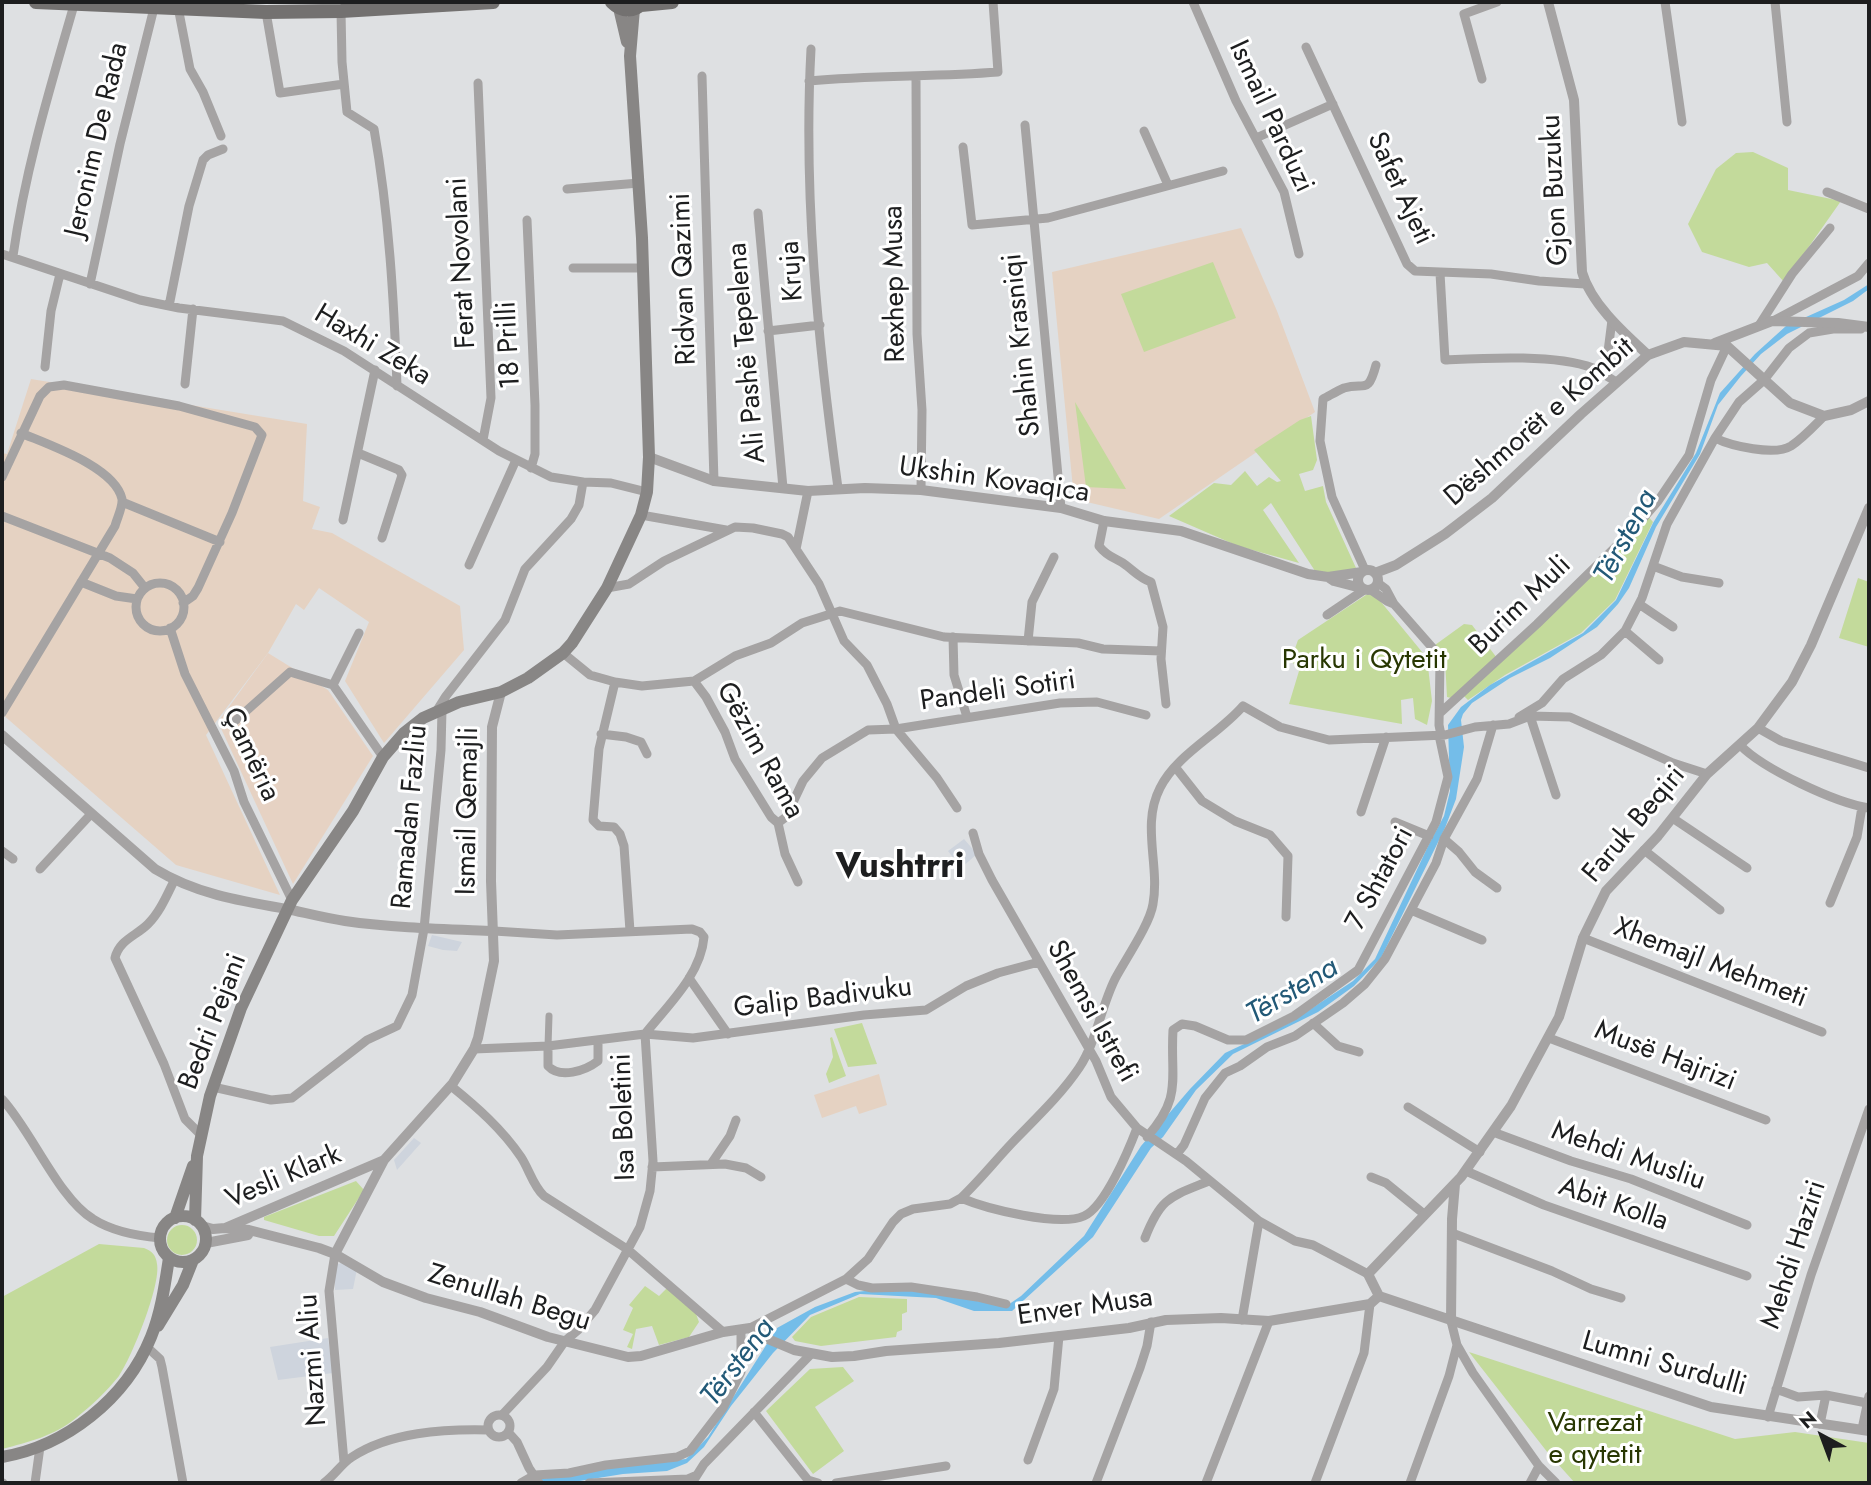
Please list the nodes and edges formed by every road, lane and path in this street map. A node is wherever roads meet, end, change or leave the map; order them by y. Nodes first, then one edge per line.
1 (36, 2) edge
2 (493, 2) edge
3 (672, 2) edge
4 (993, 2) edge
5 (1193, 2) edge
6 (1497, 2) edge
7 (1548, 2) edge
8 (1665, 2) edge
9 (1775, 2) edge
10 (624, 4) edge
11 (74, 5) junction
12 (177, 6) edge
13 (154, 8) junction
14 (341, 10) junction
15 (266, 12) junction
16 (1306, 47) dead end
17 (811, 49) dead end
18 (702, 76) dead end
19 (916, 78) junction
20 (1482, 79) dead end
21 (809, 81) junction
22 (344, 83) junction
23 (478, 83) dead end
24 (1333, 104) junction
25 (1682, 122) dead end
26 (1787, 122) dead end
27 (1025, 125) dead end
28 (1144, 131) dead end
29 (221, 136) dead end
30 (1256, 138) junction
31 (963, 147) dead end
32 (223, 149) dead end
33 (1223, 171) dead end
34 (639, 183) junction
35 (1168, 185) junction
36 (567, 189) dead end
37 (1827, 192) dead end
38 (1869, 209) edge
39 (758, 213) dead end
40 (1034, 219) junction
41 (527, 220) dead end
42 (1830, 229) dead end
43 (2, 254) edge
44 (1299, 254) dead end
45 (13, 256) junction
46 (1869, 263) edge
47 (573, 268) dead end
48 (643, 268) junction
49 (1440, 273) junction
50 (60, 274) junction
51 (90, 284) junction
52 (1585, 284) junction
53 (169, 306) junction
54 (193, 309) junction
55 (1612, 320) junction
56 (1771, 322) junction
57 (820, 324) junction
58 (1869, 327) edge
59 (768, 331) junction
60 (1709, 345) junction
61 (1732, 350) junction
62 (1648, 355) junction
63 (1376, 365) dead end
64 (45, 367) dead end
65 (375, 370) junction
66 (1605, 375) junction
67 (1763, 378) junction
68 (1617, 382) junction
69 (185, 384) dead end
70 (397, 386) junction
71 (1869, 401) edge
72 (1824, 416) junction
73 (21, 433) junction
74 (1716, 438) junction
75 (484, 440) junction
76 (358, 453) junction
77 (649, 457) junction
78 (516, 460) junction
79 (531, 468) junction
80 (3, 471) edge
81 (714, 481) junction
82 (583, 482) junction
83 (783, 488) junction
84 (838, 488) junction
85 (921, 490) junction
86 (808, 491) junction
87 (647, 492) junction
88 (122, 502) junction
89 (1060, 508) junction
90 (1869, 508) edge
91 (641, 515) junction
92 (2, 516) edge
93 (343, 520) dead end
94 (1104, 521) junction
95 (728, 530) junction
96 (382, 538) dead end
97 (220, 542) junction
98 (796, 551) junction
99 (98, 552) junction
100 (1054, 558) dead end
101 (469, 565) dead end
102 (1653, 566) junction
103 (1328, 577) junction
104 (1369, 581) junction
105 (81, 582) junction
106 (1719, 583) dead end
107 (607, 587) junction
108 (145, 588) junction
109 (137, 599) junction
110 (183, 603) junction
111 (1639, 604) junction
112 (832, 611) junction
113 (1327, 615) dead end
114 (1673, 627) dead end
115 (170, 628) junction
116 (1625, 631) junction
117 (359, 633) dead end
118 (953, 637) junction
119 (1028, 640) junction
120 (1161, 651) junction
121 (563, 653) junction
122 (1659, 660) dead end
123 (615, 681) junction
124 (694, 681) junction
125 (334, 685) junction
126 (501, 692) junction
127 (1166, 704) dead end
128 (439, 711) junction
129 (2, 713) edge
130 (1440, 713) junction
131 (1146, 715) dead end
132 (1530, 716) junction
133 (967, 717) junction
134 (234, 721) dead end
135 (1509, 724) junction
136 (1493, 725) junction
137 (1758, 728) junction
138 (896, 729) junction
139 (601, 734) junction
140 (2, 735) edge
141 (1442, 735) junction
142 (1386, 737) junction
143 (1740, 745) junction
144 (647, 754) dead end
145 (383, 757) junction
146 (1175, 768) junction
147 (1869, 768) edge
148 (1707, 774) junction
149 (1556, 795) dead end
150 (957, 808) dead end
151 (1866, 808) edge
152 (1361, 812) dead end
153 (91, 814) junction
154 (1674, 819) junction
155 (1395, 822) dead end
156 (778, 823) junction
157 (973, 833) dead end
158 (1429, 836) junction
159 (1444, 839) junction
160 (1644, 850) junction
161 (2, 851) edge
162 (13, 859) dead end
163 (1747, 867) dead end
164 (40, 869) dead end
165 (174, 881) junction
166 (798, 882) dead end
167 (1497, 888) dead end
168 (1830, 903) dead end
169 (289, 905) junction
170 (1411, 910) junction
171 (1720, 910) dead end
172 (1286, 917) dead end
173 (424, 929) junction
174 (494, 931) junction
175 (630, 931) junction
176 (1583, 938) junction
177 (1482, 940) dead end
178 (1039, 962) junction
179 (689, 978) junction
180 (549, 1016) dead end
181 (1313, 1023) junction
182 (1822, 1032) dead end
183 (645, 1034) junction
184 (728, 1034) junction
185 (1549, 1038) junction
186 (598, 1041) junction
187 (548, 1046) junction
188 (474, 1049) junction
189 (1089, 1049) junction
190 (1359, 1052) dead end
191 (451, 1086) junction
192 (213, 1087) junction
193 (2, 1099) edge
194 (1408, 1107) dead end
195 (1869, 1110) edge
196 (736, 1119) dead end
197 (1766, 1120) dead end
198 (1137, 1128) junction
199 (1493, 1132) junction
200 (201, 1135) junction
201 (1147, 1137) junction
202 (1480, 1152) junction
203 (1177, 1154) junction
204 (197, 1156) junction
205 (384, 1160) junction
206 (711, 1164) junction
207 (652, 1167) junction
208 (1466, 1171) junction
209 (761, 1177) dead end
210 (1371, 1177) dead end
211 (1209, 1181) junction
212 (1455, 1184) junction
213 (961, 1198) junction
214 (1428, 1210) junction
215 (175, 1218) junction
216 (1452, 1219) junction
217 (1259, 1222) junction
218 (198, 1223) junction
219 (1747, 1225) dead end
220 (225, 1228) junction
221 (1452, 1233) junction
222 (261, 1234) junction
223 (160, 1238) junction
224 (1145, 1238) dead end
225 (206, 1243) junction
226 (628, 1249) junction
227 (335, 1254) junction
228 (169, 1258) junction
229 (193, 1260) junction
230 (1368, 1274) junction
231 (1747, 1276) dead end
232 (846, 1279) junction
233 (1621, 1298) dead end
234 (1374, 1300) junction
235 (1006, 1304) dead end
236 (1242, 1320) junction
237 (1151, 1321) junction
238 (1269, 1321) junction
239 (1451, 1321) junction
240 (746, 1329) junction
241 (723, 1332) junction
242 (1059, 1336) junction
243 (149, 1341) junction
244 (565, 1341) junction
245 (1457, 1345) junction
246 (811, 1354) junction
247 (1776, 1389) junction
248 (1826, 1395) junction
249 (1868, 1399) edge
250 (754, 1412) junction
251 (502, 1415) junction
252 (1768, 1417) junction
253 (1820, 1424) junction
254 (488, 1430) junction
255 (1865, 1430) edge
256 (508, 1432) junction
257 (40, 1447) junction
258 (2, 1457) edge
259 (1028, 1460) dead end
260 (344, 1462) junction
261 (946, 1466) dead end
262 (1539, 1466) junction
263 (337, 1472) junction
264 (537, 1479) edge
265 (693, 1480) edge
266 (35, 1483) edge
267 (183, 1483) edge
268 (324, 1483) edge
269 (337, 1483) edge
270 (521, 1483) edge
271 (589, 1483) edge
272 (818, 1483) edge
273 (836, 1483) edge
274 (1096, 1483) edge
275 (1206, 1483) edge
276 (1315, 1483) edge
277 (1410, 1483) edge
278 (1530, 1483) edge
279 (1556, 1483) edge

1 - 11 main road
2 - 14 main road
3 - 10 main road
4 - 19 street
5 - 30 street, Ismail Parduzi
6 - 20 street
7 - 52 street, Gjon Buzuku
8 - 25 street
9 - 26 street
10 - 34 main road
11 - 13 main road
11 - 45 street
12 - 13 main road
12 - 15 main road
12 - 29 street
13 - 51 street, Jeronim De Rada
14 - 15 main road
14 - 22 street
15 - 22 street
16 - 24 street, Safet Ajeti
17 - 21 street, Kruja
18 - 81 street, Ridvan Qazimi
19 - 21 street
19 - 85 street, Rexhep Musa
21 - 57 street, Kruja
22 - 70 street
23 - 75 street, Ferat Novolani
24 - 30 street
24 - 49 street, Safet Ajeti
27 - 40 street, Shahin Krasniqi
28 - 35 street
30 - 44 street, Ismail Parduzi
31 - 40 street, Shahin Krasniqi
32 - 53 street
33 - 35 street, Shahin Krasniqi
34 - 36 street
34 - 48 main road
35 - 40 street, Shahin Krasniqi
37 - 38 street
39 - 59 street, Ali Pashë Tepelena
40 - 89 street, Shahin Krasniqi
41 - 79 street, 18 Prilli
42 - 56 street
43 - 45 street, Haxhi Zeka
45 - 50 street, Haxhi Zeka
46 - 56 street
47 - 48 street
48 - 77 main road
49 - 52 street, Safet Ajeti
49 - 66 street
50 - 51 street, Haxhi Zeka
50 - 64 street
51 - 53 street, Haxhi Zeka
52 - 55 street, Gjon Buzuku
53 - 54 street, Haxhi Zeka
54 - 65 street, Haxhi Zeka
54 - 69 street
55 - 62 street, Gjon Buzuku
55 - 66 street
56 - 58 street
56 - 60 street, Dëshmorët e Kombit
57 - 59 street
57 - 84 street, Kruja
58 - 67 street
59 - 83 street, Ali Pashë Tepelena
60 - 61 street
60 - 62 street, Dëshmorët e Kombit
61 - 67 street
61 - 130 street, Burim Muli
62 - 68 street, Dëshmorët e Kombit
63 - 104 street
65 - 70 street, Haxhi Zeka
65 - 76 street
66 - 68 street
67 - 72 street
67 - 74 street
68 - 104 street, Dëshmorët e Kombit
70 - 75 street, Haxhi Zeka
71 - 72 street
72 - 74 street
73 - 80 street
73 - 88 street
73 - 97 street
74 - 102 street
75 - 78 street, Haxhi Zeka
76 - 93 street
76 - 96 street
77 - 81 street, Ukshin Kovaqica
77 - 87 main road
78 - 79 street, Haxhi Zeka
78 - 101 street
79 - 82 street, Haxhi Zeka
81 - 83 street, Ukshin Kovaqica
82 - 87 street, Haxhi Zeka
82 - 128 street
83 - 86 street, Ukshin Kovaqica
84 - 85 street, Ukshin Kovaqica
84 - 86 street, Ukshin Kovaqica
85 - 89 street, Ukshin Kovaqica
86 - 98 street
87 - 91 main road
88 - 97 street
88 - 99 street
89 - 94 street, Ukshin Kovaqica
90 - 137 street, Faruk Beqiri
91 - 95 street
91 - 107 main road
92 - 99 street
94 - 103 street, Ukshin Kovaqica
94 - 120 street
95 - 98 street
95 - 107 street
97 - 110 street
98 - 112 street
99 - 105 street
99 - 108 street
100 - 119 street
102 - 106 street
102 - 111 street
103 - 104 street
103 - 104 street
104 - 113 street
104 - 130 street, 7 Shtatori
105 - 109 street
105 - 129 street
107 - 121 main road
108 - 109 street
108 - 110 street
109 - 115 street
110 - 115 street
111 - 114 street
111 - 116 street
112 - 118 street
112 - 124 street
112 - 138 street
115 - 169 street, Çamëria
116 - 122 street
116 - 135 street
117 - 125 street
118 - 119 street
118 - 133 street
119 - 120 street
120 - 127 street
121 - 123 street
121 - 126 main road
123 - 124 street
123 - 139 street
124 - 156 street, Gëzim Rama
125 - 134 street, Çamëria
125 - 145 street
126 - 128 main road
126 - 174 street, Ismail Qemajli
128 - 145 main road
128 - 173 street, Ramadan Fazliu
130 - 141 street, 7 Shtatori
131 - 133 street, Pandeli Sotiri
132 - 135 street
132 - 148 street
132 - 149 street
133 - 138 street, Pandeli Sotiri
135 - 136 street
136 - 141 street
136 - 159 street
137 - 143 street, Faruk Beqiri
137 - 147 street
138 - 150 street
138 - 156 street, Pandeli Sotiri
139 - 144 street
139 - 175 street
140 - 153 street
141 - 142 street
141 - 158 street, 7 Shtatori
142 - 146 street
142 - 152 street
143 - 148 street, Faruk Beqiri
143 - 151 street
145 - 169 main road
146 - 172 street
146 - 189 street
148 - 154 street, Faruk Beqiri
151 - 168 street
153 - 164 street
153 - 165 street
154 - 160 street, Faruk Beqiri
154 - 163 street
155 - 158 street
156 - 166 street, Gëzim Rama
157 - 178 street, Shemsi Istrefi
158 - 201 street, 7 Shtatori
159 - 167 street
159 - 170 street
160 - 171 street
160 - 176 street, Faruk Beqiri
161 - 162 street
165 - 169 street
165 - 200 street
169 - 173 street
169 - 192 main road, Bedri Pejani
170 - 177 street
170 - 181 street
173 - 174 street
173 - 192 street, Ramadan Fazliu
174 - 175 street
174 - 188 street, Ismail Qemajli
175 - 179 street
176 - 182 street, Xhemajl Mehmeti
176 - 185 street, Faruk Beqiri
178 - 184 street, Galip Badivuku
178 - 189 street, Shemsi Istrefi
179 - 183 street
179 - 184 street
180 - 187 street
181 - 190 street
181 - 203 street
183 - 184 street, Galip Badivuku
183 - 186 street, Galip Badivuku
183 - 207 street, Isa Boletini
185 - 197 street, Musë Hajrizi
185 - 199 street, Faruk Beqiri
186 - 187 street, Galip Badivuku
186 - 187 street
187 - 188 street, Galip Badivuku
188 - 191 street, Vesli Klark
189 - 198 street, Shemsi Istrefi
189 - 213 street
191 - 205 street, Vesli Klark
191 - 226 street
192 - 200 main road, Bedri Pejani
193 - 223 street
194 - 202 street
195 - 247 street, Mehdi Haziri
196 - 206 street
198 - 201 street, Shemsi Istrefi
198 - 213 street
199 - 202 street, Faruk Beqiri
199 - 219 street, Mehdi Musliu
200 - 204 main road, Bedri Pejani
201 - 203 street, Shemsi Istrefi
202 - 208 street, Faruk Beqiri
203 - 211 street, Shemsi Istrefi
204 - 215 main road, Bedri Pejani
204 - 218 main road, Bedri Pejani
205 - 220 street, Vesli Klark
205 - 227 street, Vesli Klark
206 - 207 street
206 - 209 street
207 - 226 street, Isa Boletini
208 - 212 street, Faruk Beqiri
208 - 231 street, Abit Kolla
210 - 214 street
211 - 217 street, Shemsi Istrefi
211 - 224 street
212 - 214 street, Faruk Beqiri
212 - 216 street
213 - 232 street
214 - 216 street
214 - 230 street, Faruk Beqiri
215 - 218 main road
215 - 223 main road
216 - 221 street
217 - 230 street, Shemsi Istrefi
217 - 236 street
218 - 220 street, Vesli Klark
218 - 225 main road
220 - 222 street, Zenullah Begu
221 - 233 street
221 - 239 street
222 - 225 street, Zenullah Begu
222 - 227 street, Zenullah Begu
223 - 228 main road
225 - 229 main road
226 - 241 street
226 - 244 street, Isa Boletini
227 - 244 street, Zenullah Begu
227 - 260 street, Nazmi Aliu
228 - 229 main road
228 - 243 main road
229 - 243 main road
230 - 234 street
232 - 235 street
232 - 240 street
234 - 238 street, Enver Musa
234 - 239 street
234 - 276 street
236 - 237 street, Enver Musa
236 - 238 street, Enver Musa
237 - 242 street, Enver Musa
237 - 274 street
238 - 275 street
239 - 245 street
239 - 252 street, Lumni Surdulli
240 - 241 street, Zenullah Begu
240 - 246 street, Enver Musa
240 - 264 street
241 - 244 street, Zenullah Begu
242 - 246 street, Enver Musa
242 - 259 street
243 - 257 main road
243 - 267 street
244 - 251 street, Isa Boletini
245 - 262 street
245 - 277 street
246 - 250 street
247 - 248 street
247 - 252 street, Mehdi Haziri
248 - 249 street
248 - 253 street
249 - 255 street
250 - 265 street
250 - 272 street
251 - 254 street
251 - 256 street
252 - 253 street, Lumni Surdulli
253 - 255 street, Lumni Surdulli
254 - 256 street
254 - 260 street
256 - 264 street
257 - 258 main road
257 - 266 street
260 - 263 street
261 - 273 street
262 - 278 street
262 - 279 street
263 - 268 street
263 - 269 street
264 - 270 street
265 - 271 street

